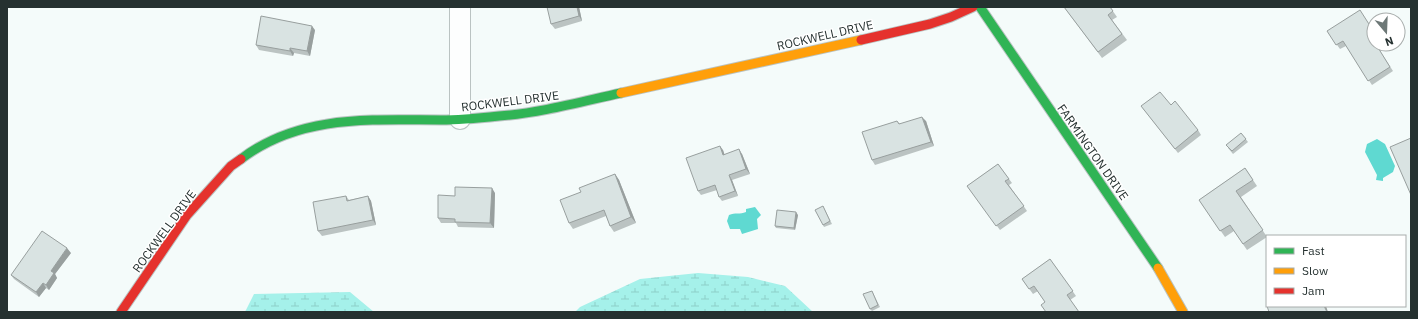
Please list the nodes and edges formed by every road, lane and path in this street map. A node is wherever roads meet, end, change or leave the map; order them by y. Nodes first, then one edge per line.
1 (460, 7) edge
2 (973, 7) edge
3 (980, 7) edge
4 (460, 119) junction
5 (121, 312) edge
6 (1183, 312) edge

1 - 4 street
2 - 4 street, ROCKWELL DRIVE
3 - 6 street, FARMINGTON DRIVE
4 - 5 street, ROCKWELL DRIVE

